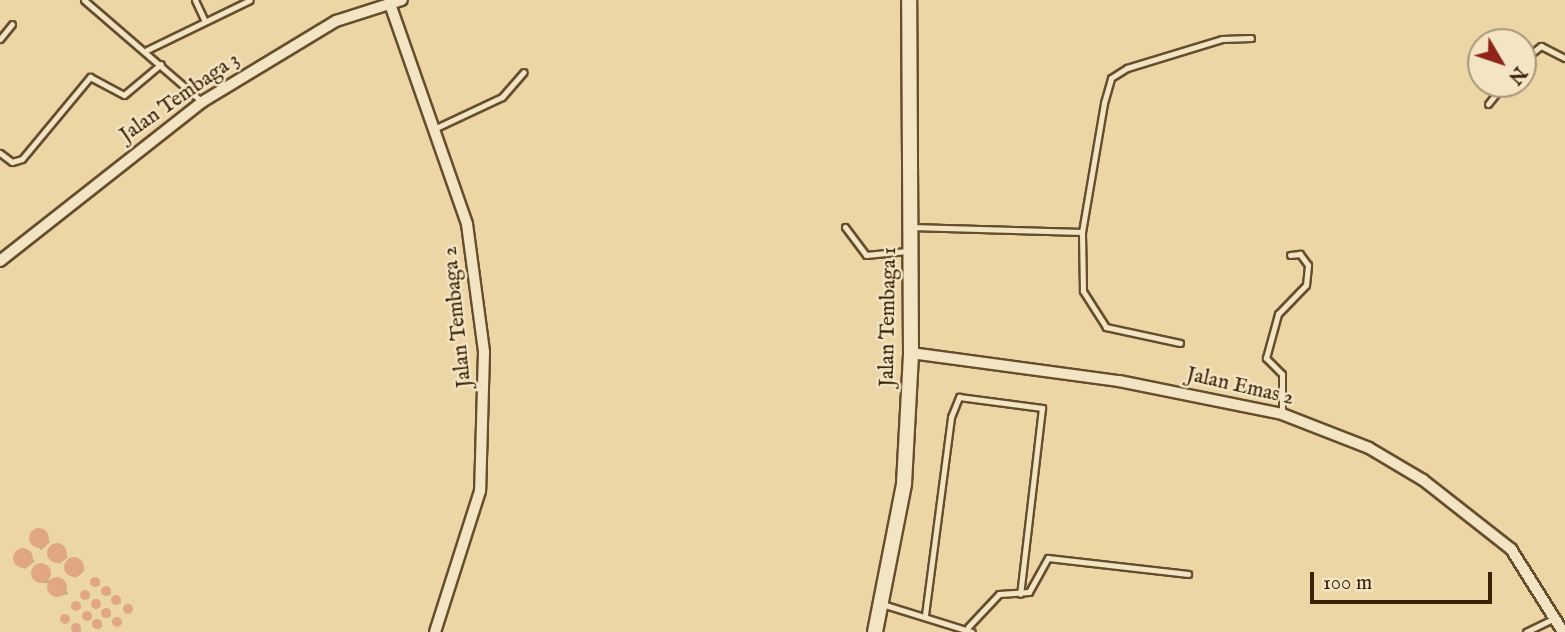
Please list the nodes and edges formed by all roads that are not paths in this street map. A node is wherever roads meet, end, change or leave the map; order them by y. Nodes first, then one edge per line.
1 (84, 0) edge
2 (195, 0) edge
3 (250, 0) edge
4 (402, 0) edge
5 (909, 0) edge
6 (390, 4) junction
7 (205, 21) junction
8 (12, 24) dead end
9 (1251, 38) dead end
10 (0, 39) edge
11 (1537, 49) edge
12 (146, 50) junction
13 (1565, 58) edge
14 (161, 64) junction
15 (524, 72) dead end
16 (1493, 98) edge
17 (202, 102) junction
18 (1488, 104) dead end
19 (436, 128) junction
20 (0, 153) edge
21 (845, 227) dead end
22 (911, 227) junction
23 (1082, 232) junction
24 (911, 250) junction
25 (1290, 255) dead end
26 (0, 261) edge
27 (1180, 343) dead end
28 (911, 353) junction
29 (1282, 414) junction
30 (1188, 574) dead end
31 (1020, 594) junction
32 (883, 604) junction
33 (925, 615) junction
34 (1556, 618) junction
35 (970, 630) edge
36 (435, 632) edge
37 (875, 632) edge
38 (1526, 632) edge
39 (1563, 632) edge

1 - 12 lane
2 - 7 lane
3 - 7 lane
4 - 6 street, Jalan Tembaga 3
5 - 22 street, Jalan Tembaga 1
6 - 17 street, Jalan Tembaga 3
6 - 19 street, Jalan Tembaga 2
7 - 12 lane
8 - 10 lane
9 - 23 lane
11 - 13 lane
12 - 14 lane
14 - 17 lane
14 - 20 lane
15 - 19 lane
16 - 18 lane
17 - 26 street, Jalan Tembaga 3
19 - 36 street, Jalan Tembaga 2
21 - 24 lane
22 - 23 lane
22 - 24 street, Jalan Tembaga 1
23 - 27 lane
24 - 28 street, Jalan Tembaga 1
25 - 29 lane
28 - 29 street, Jalan Emas 2
28 - 32 street, Jalan Tembaga 1
29 - 34 street, Jalan Emas 2
30 - 31 lane
31 - 33 lane
31 - 35 lane
32 - 33 lane
32 - 37 street, Jalan Tembaga 1
33 - 35 lane
34 - 38 lane
34 - 39 street, Jalan Emas 2

